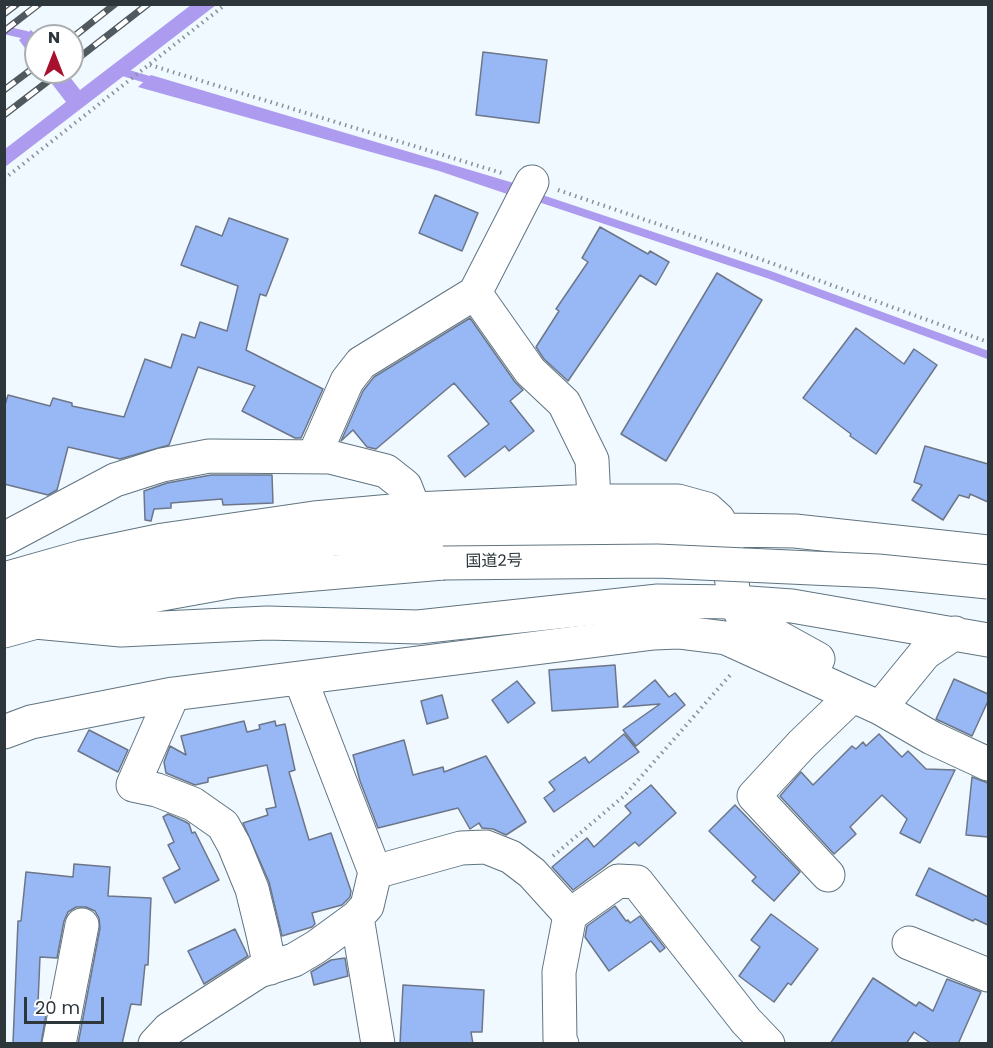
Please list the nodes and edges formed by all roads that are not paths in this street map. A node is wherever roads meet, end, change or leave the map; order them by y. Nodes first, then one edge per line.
1 (528, 190) road end
2 (475, 293) junction
3 (314, 456) junction
4 (594, 501) junction
5 (414, 509) junction
6 (724, 530) junction
7 (4, 538) edge
8 (988, 552) edge
9 (4, 579) edge
10 (988, 582) edge
11 (4, 602) edge
12 (735, 602) junction
13 (20, 627) edge
14 (955, 633) junction
15 (988, 640) edge
16 (300, 678) junction
17 (173, 694) junction
18 (866, 702) junction
19 (4, 732) edge
20 (988, 764) edge
21 (375, 872) junction
22 (828, 875) dead end
23 (570, 915) junction
24 (357, 917) junction
25 (82, 925) dead end
26 (909, 943) dead end
27 (270, 968) junction
28 (988, 975) edge
29 (59, 1044) edge
30 (155, 1044) edge
31 (378, 1044) edge
32 (562, 1044) edge
33 (768, 1044) edge

1 - 2 main road
2 - 3 main road
2 - 4 main road
3 - 5 main road
3 - 7 main road
4 - 5 main road
4 - 6 main road
5 - 9 main road
6 - 8 main road
6 - 11 main road
6 - 12 main road
10 - 13 main road, 国道2号, bridge
12 - 13 main road
12 - 14 main road
12 - 18 main road
14 - 15 main road
14 - 18 main road
16 - 17 main road
16 - 18 main road
16 - 21 main road
17 - 19 main road
17 - 27 main road
18 - 20 main road
18 - 22 main road
21 - 23 main road
21 - 24 main road
23 - 32 main road
23 - 33 main road
24 - 27 main road
24 - 31 main road
25 - 29 main road
26 - 28 main road
27 - 30 main road

